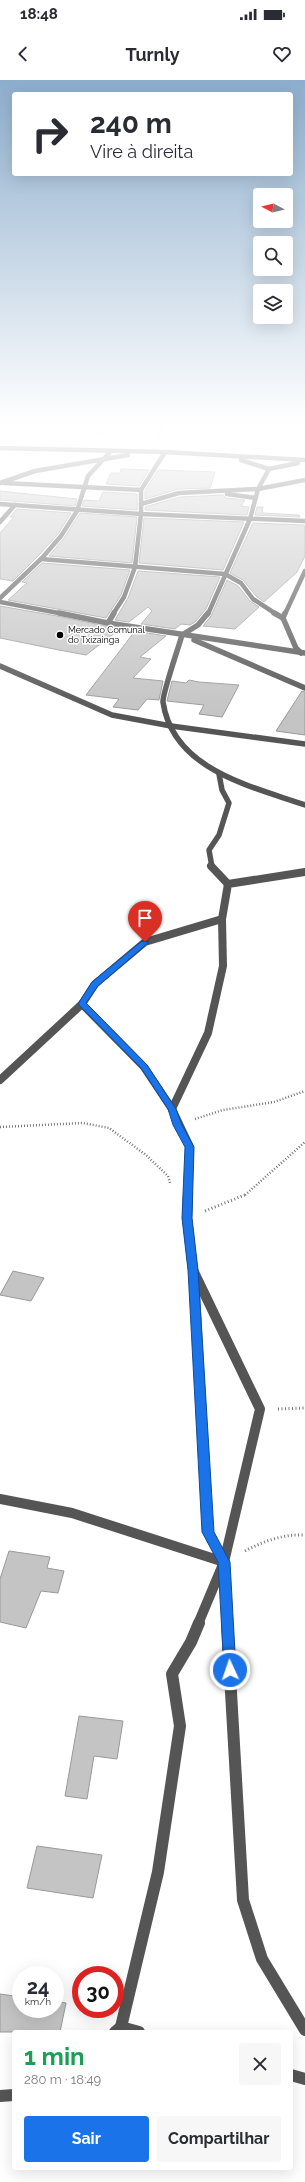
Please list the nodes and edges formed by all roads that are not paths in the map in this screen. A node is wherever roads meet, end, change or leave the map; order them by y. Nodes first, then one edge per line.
1 (72, 519) edge
2 (140, 519) edge
3 (250, 519) edge
4 (253, 519) edge
5 (305, 521) edge
6 (41, 560) junction
7 (135, 567) junction
8 (305, 571) edge
9 (225, 574) junction
10 (298, 584) junction
11 (305, 585) edge
12 (0, 598) edge
13 (0, 602) edge
14 (283, 618) junction
15 (108, 623) junction
16 (182, 635) junction
17 (303, 653) edge
18 (0, 666) edge
19 (305, 688) edge
20 (171, 726) junction
21 (305, 744) edge
22 (218, 774) junction
23 (305, 805) edge
24 (305, 872) edge
25 (228, 884) junction
26 (222, 919) junction
27 (82, 1004) junction
28 (0, 1080) edge
29 (172, 1109) junction
30 (193, 1270) junction
31 (0, 1499) edge
32 (224, 1562) junction
33 (118, 2029) edge
34 (305, 2030) edge
35 (293, 2076) edge
36 (305, 2079) edge
37 (12, 2095) edge
38 (0, 2096) edge

1 - 6 street
2 - 7 street
3 - 9 street
4 - 5 street
6 - 7 street
6 - 12 street
7 - 9 street
7 - 15 street
8 - 10 street
9 - 14 street
9 - 16 street
10 - 11 street
10 - 14 street
13 - 15 street
14 - 17 street
15 - 16 street
16 - 17 street
16 - 19 street
16 - 20 street
18 - 20 street
20 - 21 street
20 - 22 street
22 - 23 street
22 - 25 street
24 - 25 street
25 - 26 street
26 - 27 street
26 - 29 street
27 - 28 street
27 - 29 street
29 - 30 street
30 - 32 street
30 - 32 street
31 - 32 street
32 - 33 street
32 - 34 street
35 - 36 street
37 - 38 street

